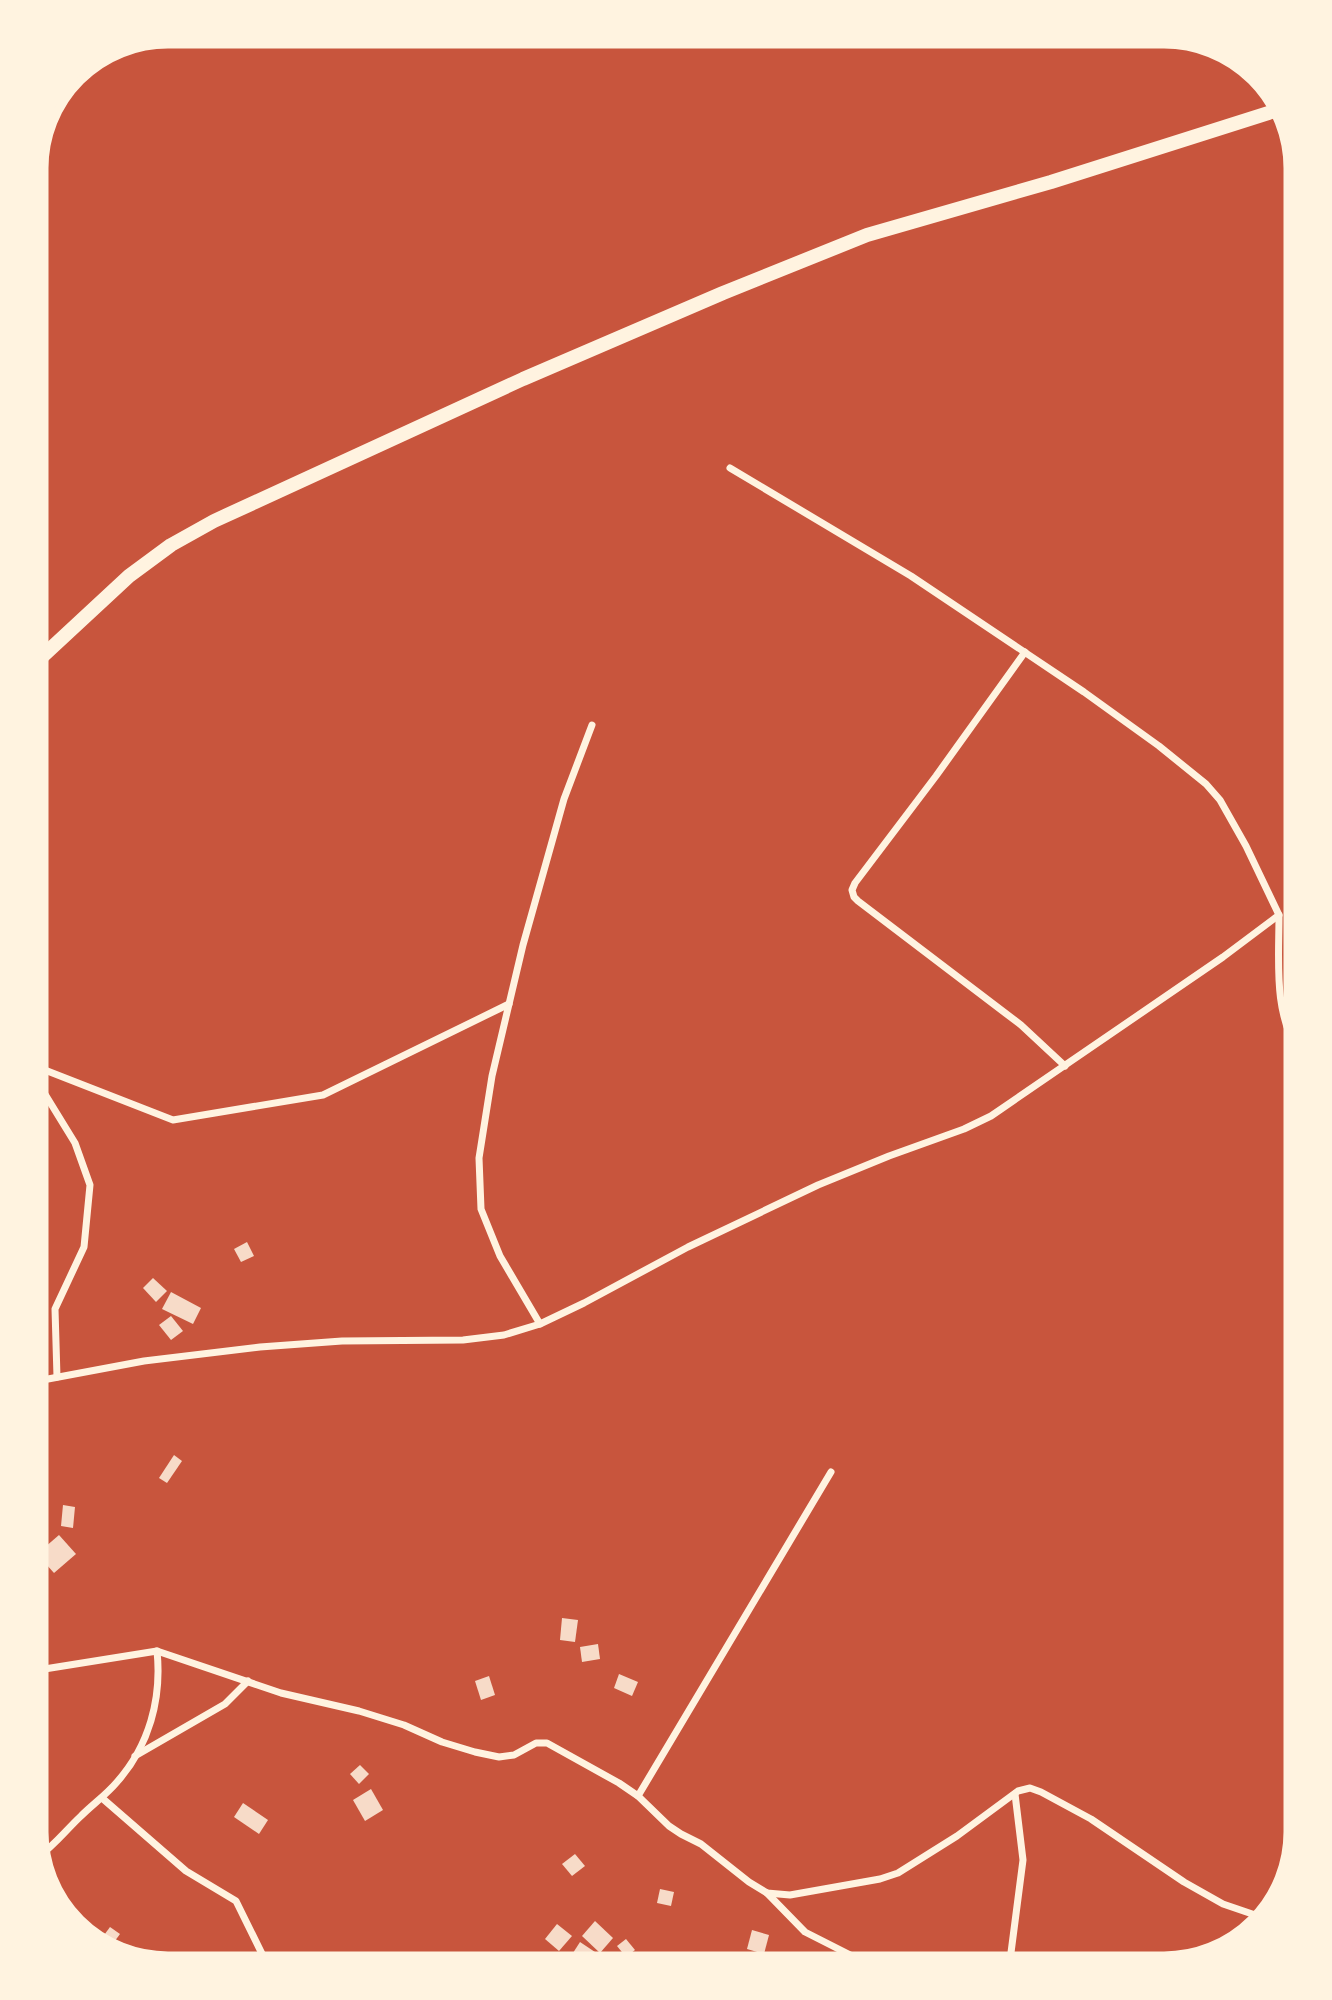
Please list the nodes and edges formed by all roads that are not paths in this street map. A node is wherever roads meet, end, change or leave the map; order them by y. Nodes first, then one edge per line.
1 (1274, 111) edge
2 (730, 468) dead end
3 (1025, 652) junction
4 (44, 654) edge
5 (592, 725) dead end
6 (1279, 915) junction
7 (509, 1004) junction
8 (1288, 1030) edge
9 (1065, 1066) junction
10 (44, 1070) edge
11 (44, 1093) edge
12 (540, 1324) junction
13 (57, 1377) junction
14 (44, 1380) edge
15 (831, 1472) dead end
16 (157, 1651) junction
17 (44, 1669) edge
18 (248, 1681) junction
19 (135, 1757) junction
20 (1015, 1794) junction
21 (638, 1796) junction
22 (102, 1798) junction
23 (45, 1850) edge
24 (767, 1892) junction
25 (1256, 1916) edge
26 (263, 1956) edge
27 (852, 1956) edge
28 (1011, 1956) edge

1 - 4 main road
2 - 3 street
3 - 6 street
3 - 9 street
5 - 7 street
6 - 8 street
6 - 9 street
7 - 10 street
7 - 12 street
9 - 12 street
11 - 13 street
12 - 13 street
13 - 14 street
15 - 21 street
16 - 17 street
16 - 18 street
16 - 19 street
18 - 19 street
18 - 21 street
19 - 22 street
20 - 24 street
20 - 25 street
20 - 28 street
21 - 24 street
22 - 23 street
22 - 26 street
24 - 27 street

